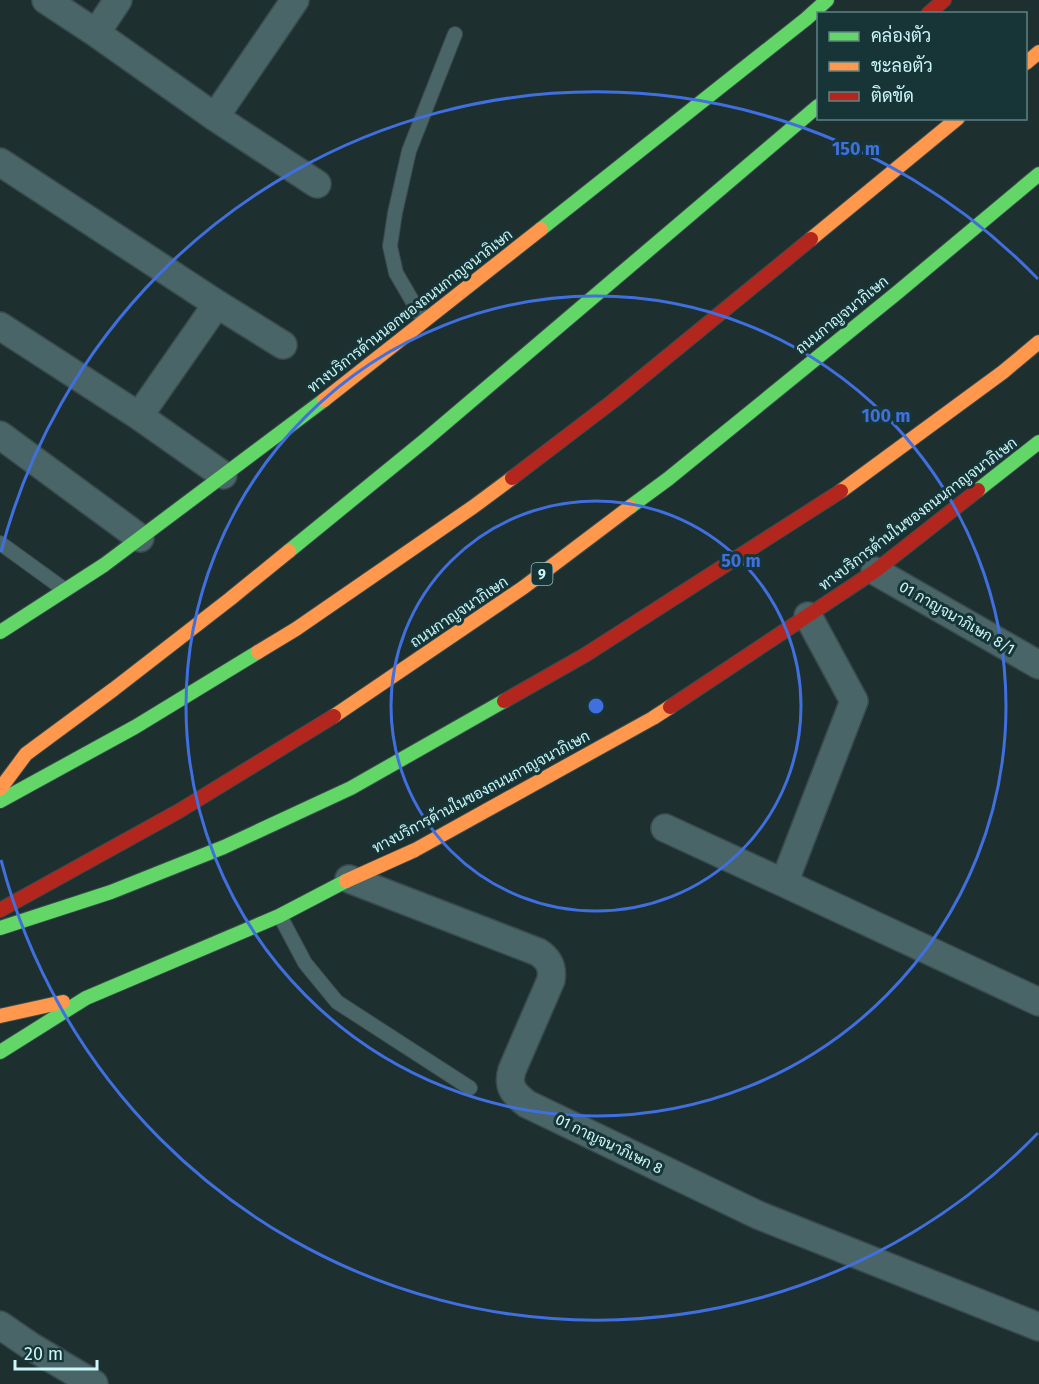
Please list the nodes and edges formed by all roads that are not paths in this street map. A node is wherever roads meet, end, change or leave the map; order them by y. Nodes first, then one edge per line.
1 (46, 0) edge
2 (118, 0) edge
3 (295, 0) edge
4 (828, 0) edge
5 (944, 0) edge
6 (930, 12) edge
7 (96, 33) junction
8 (455, 34) dead end
9 (1039, 52) edge
10 (1027, 62) edge
11 (817, 108) edge
12 (215, 117) junction
13 (956, 120) edge
14 (0, 162) edge
15 (1039, 174) edge
16 (317, 184) dead end
17 (217, 303) junction
18 (424, 321) junction
19 (0, 326) edge
20 (1039, 342) edge
21 (283, 345) dead end
22 (139, 416) junction
23 (0, 435) edge
24 (1038, 444) edge
25 (223, 476) junction
26 (140, 538) junction
27 (0, 543) edge
28 (874, 571) junction
29 (65, 590) junction
30 (808, 616) junction
31 (0, 632) edge
32 (1039, 665) edge
33 (0, 789) edge
34 (0, 801) edge
35 (665, 828) dead end
36 (349, 879) junction
37 (784, 883) junction
38 (0, 910) edge
39 (279, 916) junction
40 (0, 928) edge
41 (86, 998) junction
42 (1039, 1002) edge
43 (0, 1016) edge
44 (0, 1052) edge
45 (470, 1088) dead end
46 (0, 1325) edge
47 (1039, 1327) edge
48 (94, 1384) edge

1 - 7 street
2 - 7 street
3 - 12 street
4 - 18 main road, ทางบริการด้านนอกของถนนกาญจนาภิเษก
5 - 6 main road
7 - 12 street
8 - 18 lane
9 - 10 main road
11 - 33 main road
12 - 16 street
13 - 34 main road
14 - 17 street
15 - 38 main road, ถนนกาญจนาภิเษก / 9
17 - 21 street
17 - 22 street
18 - 25 main road, ทางบริการด้านนอกของถนนกาญจนาภิเษก
19 - 22 street
20 - 40 main road
22 - 25 street
23 - 26 street
24 - 28 main road, ทางบริการด้านในของถนนกาญจนาภิเษก
25 - 26 main road, ทางบริการด้านนอกของถนนกาญจนาภิเษก
26 - 29 main road, ทางบริการด้านนอกของถนนกาญจนาภิเษก
27 - 29 lane
28 - 30 main road, ทางบริการด้านในของถนนกาญจนาภิเษก
28 - 32 street, 01 กาญจนาภิเษก 8/1
29 - 31 main road, ทางบริการด้านนอกของถนนกาญจนาภิเษก
30 - 36 main road, ทางบริการด้านในของถนนกาญจนาภิเษก
30 - 37 street
35 - 37 street
36 - 39 main road, ทางบริการด้านในของถนนกาญจนาภิเษก
36 - 47 street, 01 กาญจนาภิเษก 8
37 - 42 street
39 - 41 main road, ทางบริการด้านในของถนนกาญจนาภิเษก
39 - 45 lane
41 - 43 main road, ทางบริการด้านในของถนนกาญจนาภิเษก
41 - 44 main road, ทางบริการด้านในของถนนกาญจนาภิเษก
46 - 48 street

